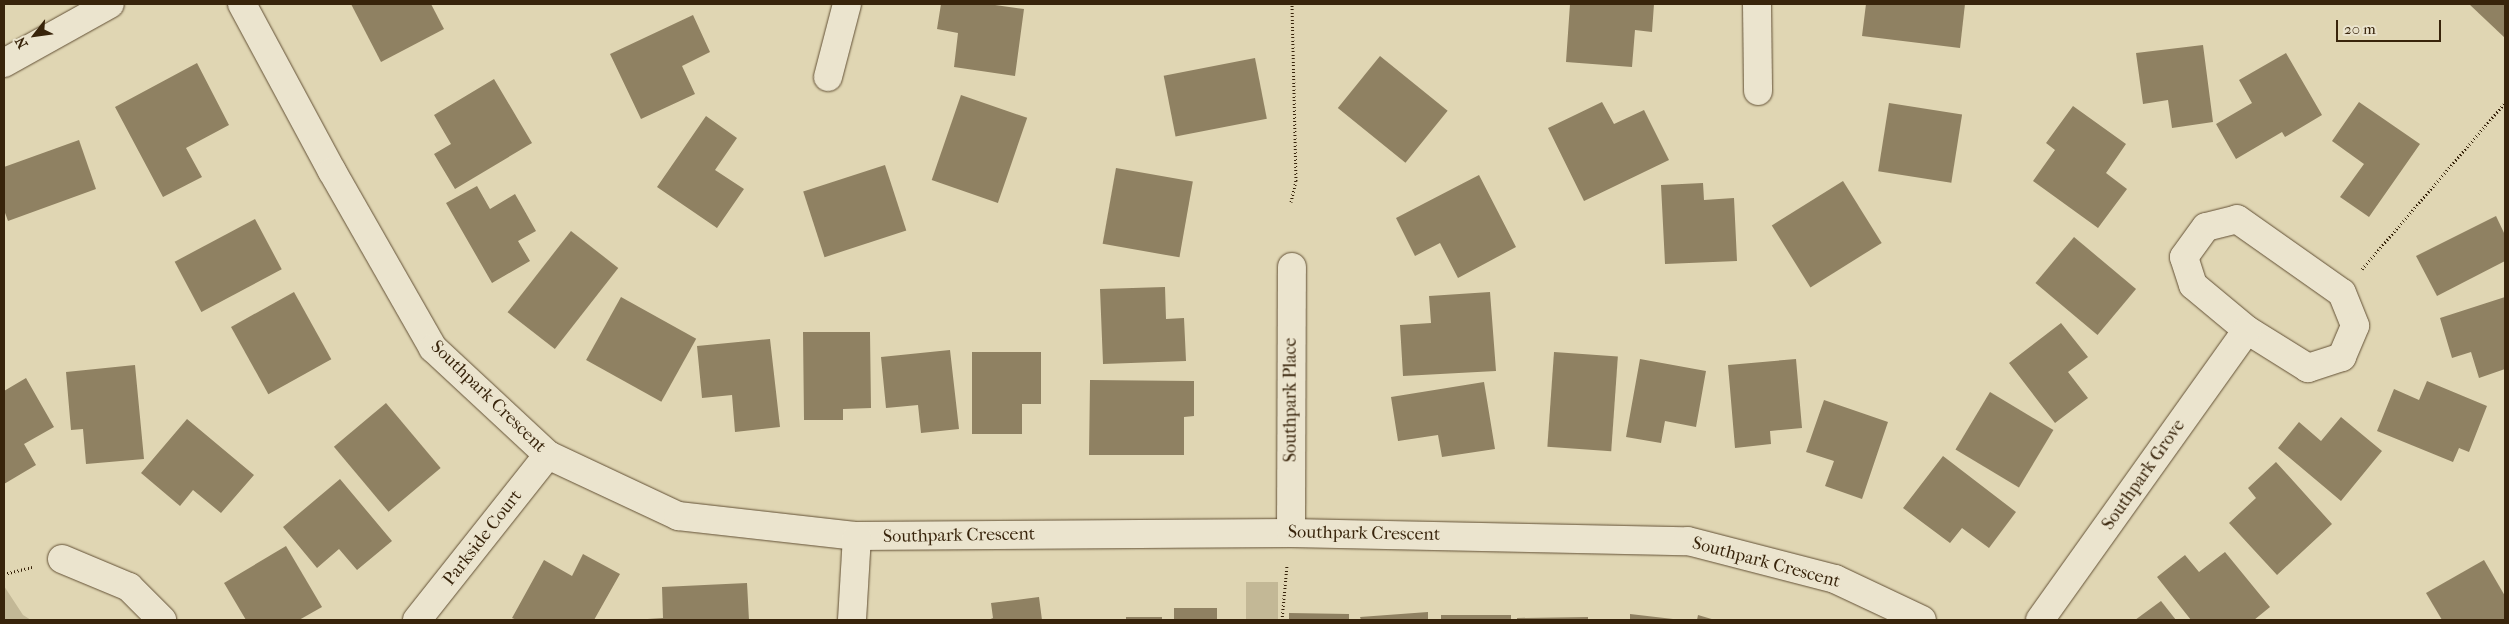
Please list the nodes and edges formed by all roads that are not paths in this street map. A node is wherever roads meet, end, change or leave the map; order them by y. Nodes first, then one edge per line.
1 (110, 4) edge
2 (242, 4) edge
3 (847, 4) edge
4 (1757, 4) edge
5 (4, 63) edge
6 (828, 77) dead end
7 (1758, 91) dead end
8 (1292, 267) dead end
9 (2247, 330) junction
10 (548, 455) junction
11 (1291, 533) junction
12 (857, 536) junction
13 (62, 559) dead end
14 (162, 620) edge
15 (417, 620) edge
16 (852, 620) edge
17 (1922, 620) edge
18 (2040, 620) edge

1 - 5 street
2 - 10 street, Southpark Crescent
3 - 6 street
4 - 7 street
8 - 11 street, Southpark Place
9 - 9 street
9 - 18 street, Southpark Grove
10 - 12 street, Southpark Crescent
10 - 15 street, Parkside Court
11 - 12 street, Southpark Crescent
11 - 17 street, Southpark Crescent
12 - 16 street
13 - 14 street

